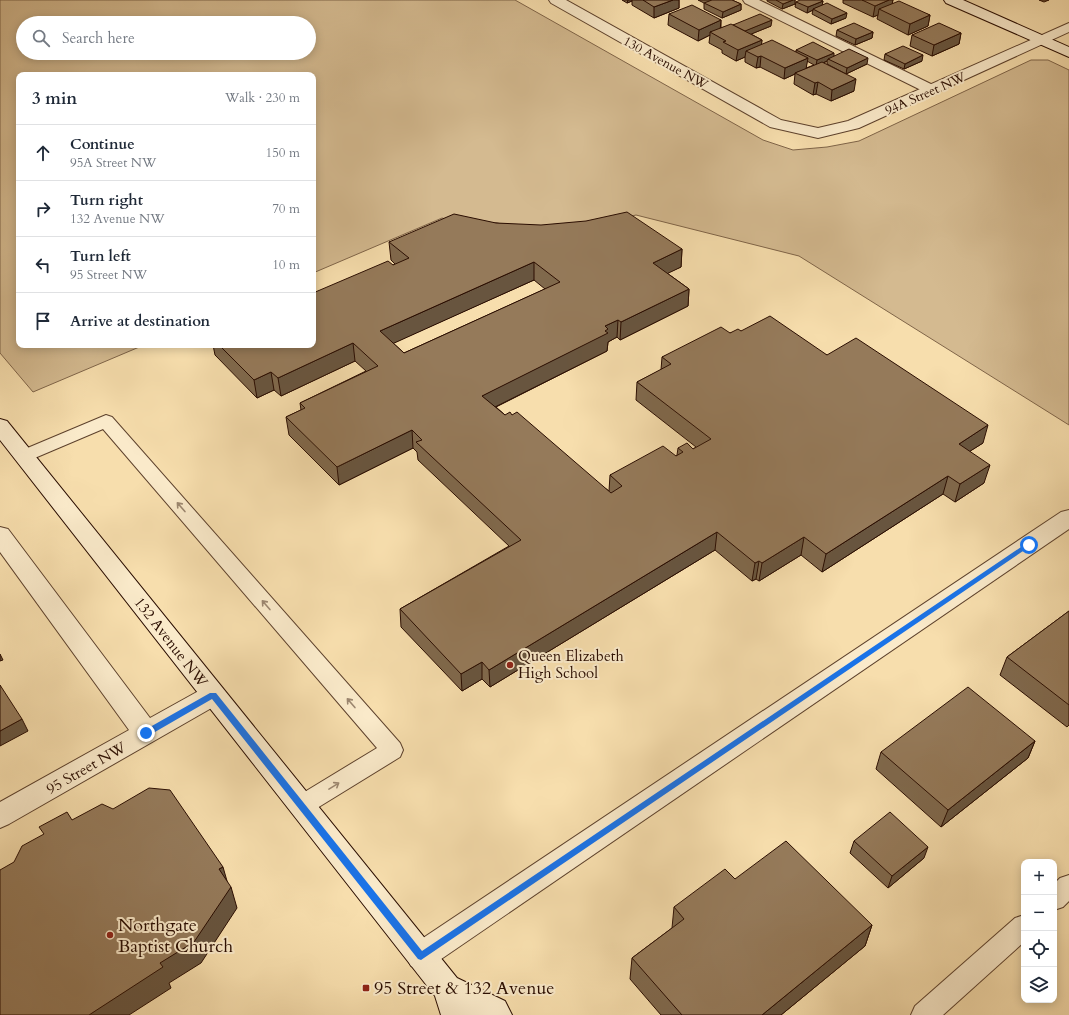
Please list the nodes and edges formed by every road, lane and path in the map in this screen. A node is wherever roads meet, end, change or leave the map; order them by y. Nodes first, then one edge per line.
1 (556, 0) edge
2 (749, 0) edge
3 (951, 0) edge
4 (1069, 27) edge
5 (1040, 40) junction
6 (1069, 53) edge
7 (932, 90) junction
8 (776, 124) joint
9 (0, 426) edge
10 (24, 456) junction
11 (1069, 518) edge
12 (0, 536) edge
13 (213, 695) junction
14 (146, 733) junction
15 (301, 806) junction
16 (0, 816) edge
17 (1069, 886) edge
18 (1057, 896) edge
19 (1021, 929) edge
20 (421, 956) junction
21 (447, 988) junction
22 (456, 1015) edge
23 (497, 1015) edge
24 (924, 1015) edge

1 - 8 street, 130 Avenue NW
2 - 7 lane
3 - 5 street
4 - 5 street, 94A Street NW
5 - 6 street
5 - 7 street, 94A Street NW
7 - 8 street, 94A Street NW
9 - 10 street, 132 Avenue NW
10 - 13 street, 132 Avenue NW
15 -> 10 lane
11 - 20 street
12 - 14 street
13 - 14 street, 95 Street NW
13 - 15 street, 132 Avenue NW
14 - 16 street, 95 Street NW
15 - 20 street, 132 Avenue NW
17 - 18 lane
19 - 24 lane
20 - 21 street, 132 Avenue NW
21 - 22 street, 132 Avenue NW
21 - 23 street, 132 Avenue NW

